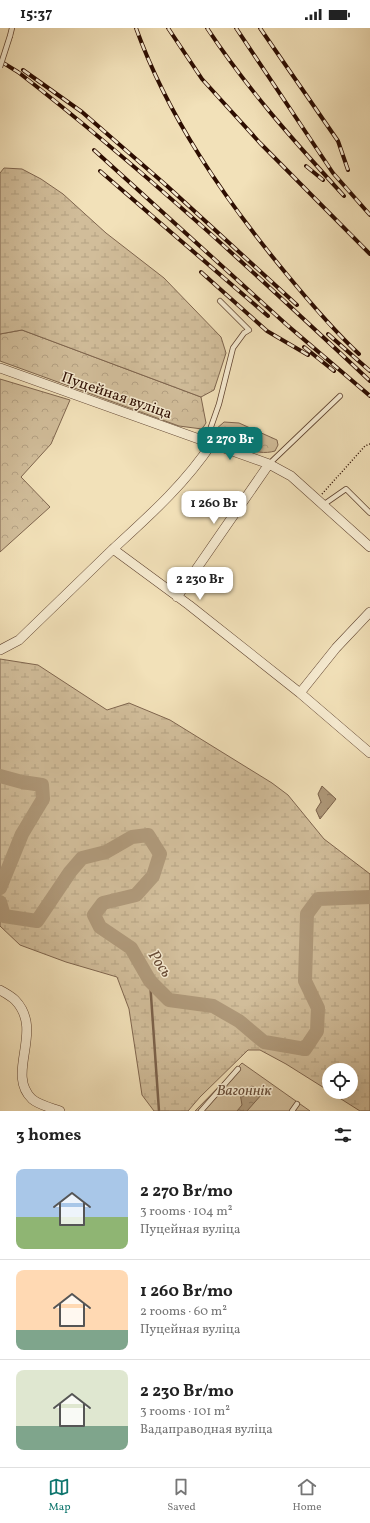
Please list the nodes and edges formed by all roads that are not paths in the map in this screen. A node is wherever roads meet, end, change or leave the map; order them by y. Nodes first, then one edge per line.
1 (12, 28) edge
2 (0, 67) edge
3 (220, 301) dead end
4 (0, 368) edge
5 (340, 396) dead end
6 (209, 442) junction
7 (269, 464) junction
8 (320, 502) junction
9 (370, 513) edge
10 (370, 547) edge
11 (113, 550) junction
12 (177, 597) junction
13 (370, 612) edge
14 (0, 650) edge
15 (300, 693) junction
16 (370, 753) edge
17 (0, 990) edge
18 (238, 1069) dead end
19 (297, 1104) dead end
20 (60, 1111) edge
21 (201, 1111) edge
22 (292, 1111) edge

1 - 2 lane, bridge
3 - 6 lane
4 - 6 street, Пуцейная вуліца
5 - 7 lane
6 - 7 street, Пуцейная вуліца
6 - 11 street
7 - 8 street, Пуцейная вуліца
7 - 12 street
8 - 9 lane
8 - 10 street, Пуцейная вуліца
11 - 12 street
11 - 14 street
12 - 15 street
13 - 15 street
15 - 16 street
17 - 20 street
18 - 21 lane
19 - 22 lane

